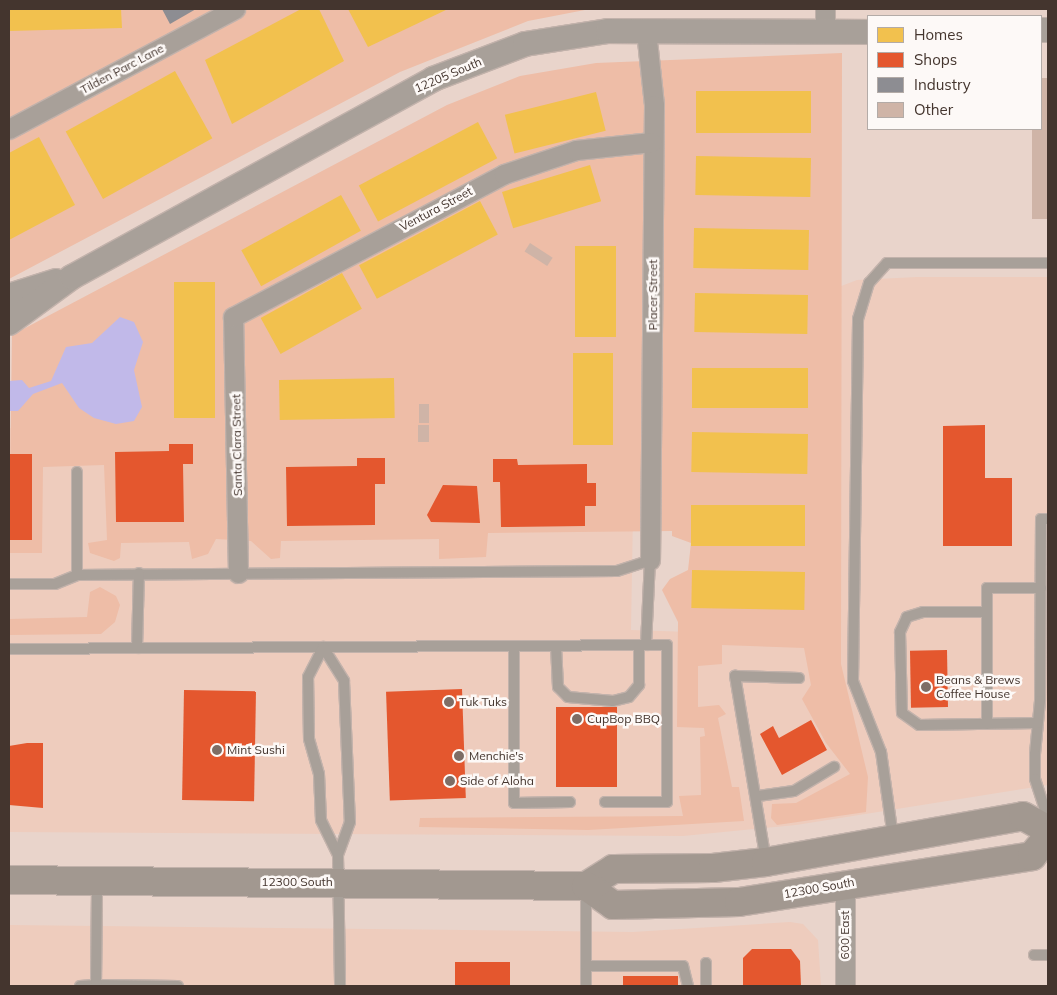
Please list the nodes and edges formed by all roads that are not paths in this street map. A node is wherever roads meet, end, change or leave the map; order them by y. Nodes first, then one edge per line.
1 (236, 9) edge
2 (825, 9) edge
3 (646, 31) junction
4 (825, 32) junction
5 (867, 32) edge
6 (9, 128) edge
7 (652, 142) junction
8 (1048, 263) edge
9 (72, 276) junction
10 (9, 296) edge
11 (233, 317) joint
12 (9, 322) edge
13 (77, 472) dead end
14 (1048, 519) edge
15 (650, 560) junction
16 (139, 573) junction
17 (238, 573) junction
18 (77, 574) junction
19 (9, 584) edge
20 (1041, 588) junction
21 (987, 612) junction
22 (642, 645) junction
23 (514, 646) junction
24 (556, 646) junction
25 (323, 647) junction
26 (137, 648) junction
27 (9, 649) edge
28 (799, 678) dead end
29 (1038, 723) junction
30 (987, 724) junction
31 (834, 768) dead end
32 (758, 796) junction
33 (570, 802) dead end
34 (605, 802) dead end
35 (1048, 819) edge
36 (1048, 830) edge
37 (893, 837) junction
38 (1048, 837) edge
39 (338, 855) junction
40 (766, 862) junction
41 (9, 880) edge
42 (97, 881) junction
43 (340, 882) junction
44 (845, 883) junction
45 (586, 886) junction
46 (1034, 955) dead end
47 (1048, 955) edge
48 (706, 963) dead end
49 (586, 966) junction
50 (96, 985) edge
51 (80, 986) edge
52 (178, 986) edge
53 (340, 986) edge
54 (586, 986) edge
55 (688, 986) edge
56 (706, 986) edge
57 (845, 986) edge

1 - 6 street, Tilden Parc Lane
2 - 4 street
3 - 4 street, 12205 South
3 - 7 street, Placer Street
3 - 9 street, 12205 South
4 - 5 street, 12205 South
7 - 11 street, Ventura Street
7 - 15 street, Placer Street
8 - 37 lane
9 - 10 street, 12205 South
9 - 12 street, 12205 South
11 - 17 street, Santa Clara Street
13 - 18 lane
14 - 20 lane
15 - 17 lane
15 - 22 lane
16 - 17 lane
16 - 18 lane
16 - 26 lane
18 - 19 lane
20 - 21 lane
20 - 29 lane
21 - 30 lane
21 - 30 lane
22 - 24 lane
22 - 24 lane
22 - 34 lane
23 - 24 lane
23 - 25 lane
23 - 33 lane
25 - 26 lane
25 - 39 lane
25 - 39 lane
26 - 27 lane
28 - 32 lane
29 - 30 lane
29 - 35 lane
31 - 32 lane
32 - 40 lane
36 - 37 main road
37 - 40 main road
38 - 44 main road, 12300 South
39 - 43 lane
40 - 45 main road
41 - 42 main road, 12300 South
42 - 43 main road, 12300 South
42 - 50 lane
43 - 45 main road, 12300 South
43 - 53 lane
44 - 45 main road, 12300 South
44 - 57 street, 600 East
45 - 49 lane
46 - 47 lane
48 - 56 lane
49 - 54 lane
49 - 55 lane
50 - 51 lane
50 - 52 lane

